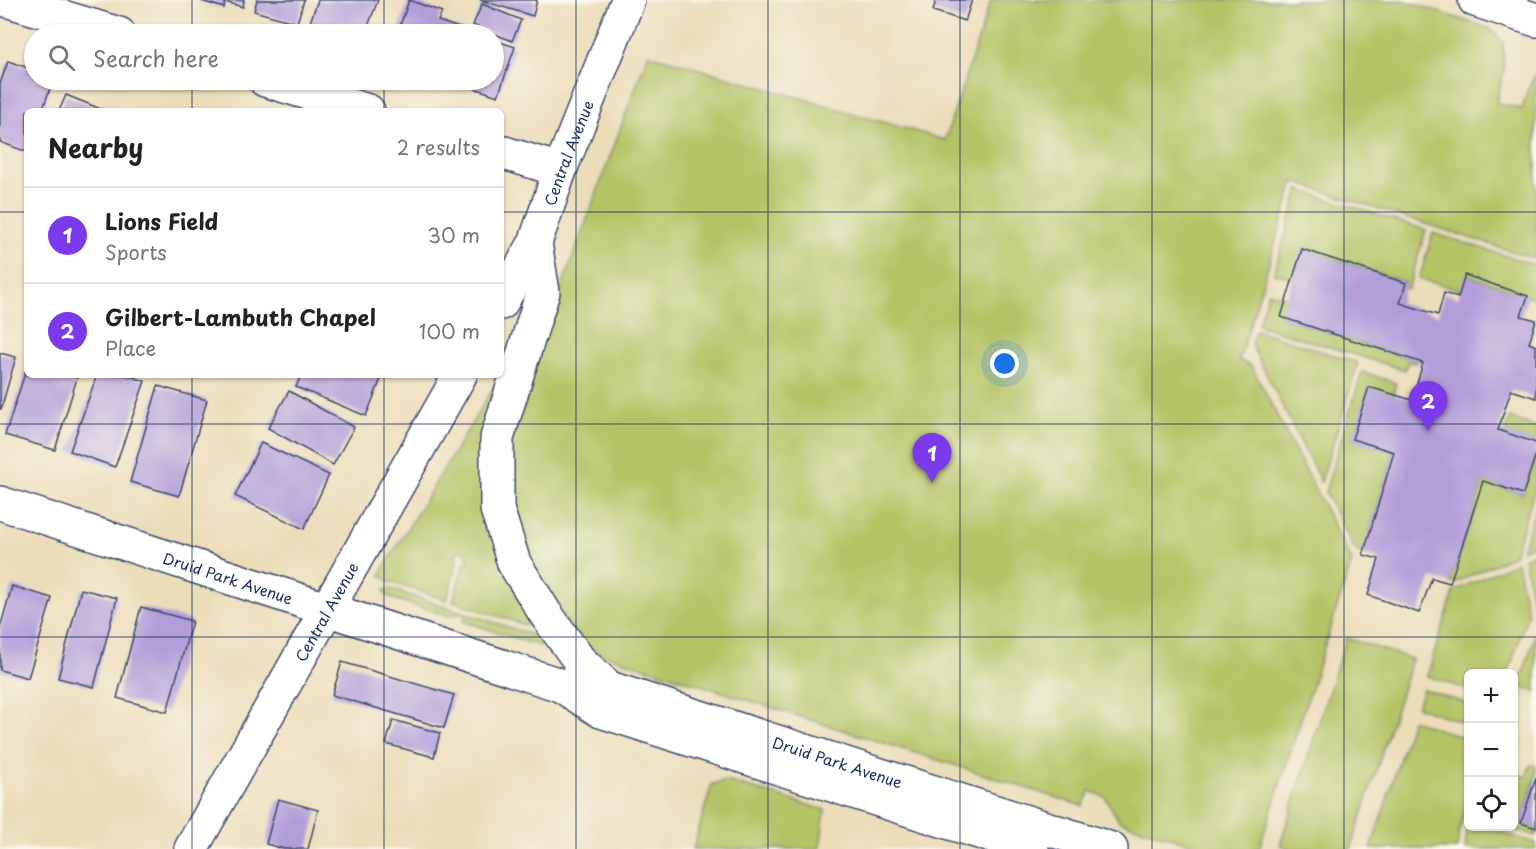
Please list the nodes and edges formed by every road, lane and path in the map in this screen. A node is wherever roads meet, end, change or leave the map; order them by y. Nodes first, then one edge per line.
1 (6, 0) edge
2 (628, 0) edge
3 (1475, 0) edge
4 (1536, 20) edge
5 (86, 24) edge
6 (298, 90) edge
7 (358, 108) edge
8 (504, 153) edge
9 (560, 170) junction
10 (535, 243) junction
11 (504, 298) edge
12 (458, 378) edge
13 (0, 503) edge
14 (327, 610) junction
15 (560, 685) junction
16 (609, 688) junction
17 (191, 849) edge
18 (1032, 849) edge
19 (1111, 849) edge

1 - 5 street
2 - 9 street, Central Avenue
3 - 4 street
6 - 7 street
8 - 9 street
9 - 10 street, Central Avenue
10 - 11 street, Central Avenue
10 - 16 street
12 - 14 street, Central Avenue
13 - 14 street, Druid Park Avenue
14 - 15 street, Druid Park Avenue
14 - 17 street, Central Avenue
15 - 16 street, Druid Park Avenue
15 - 18 street, Druid Park Avenue
16 - 19 street, Druid Park Avenue

